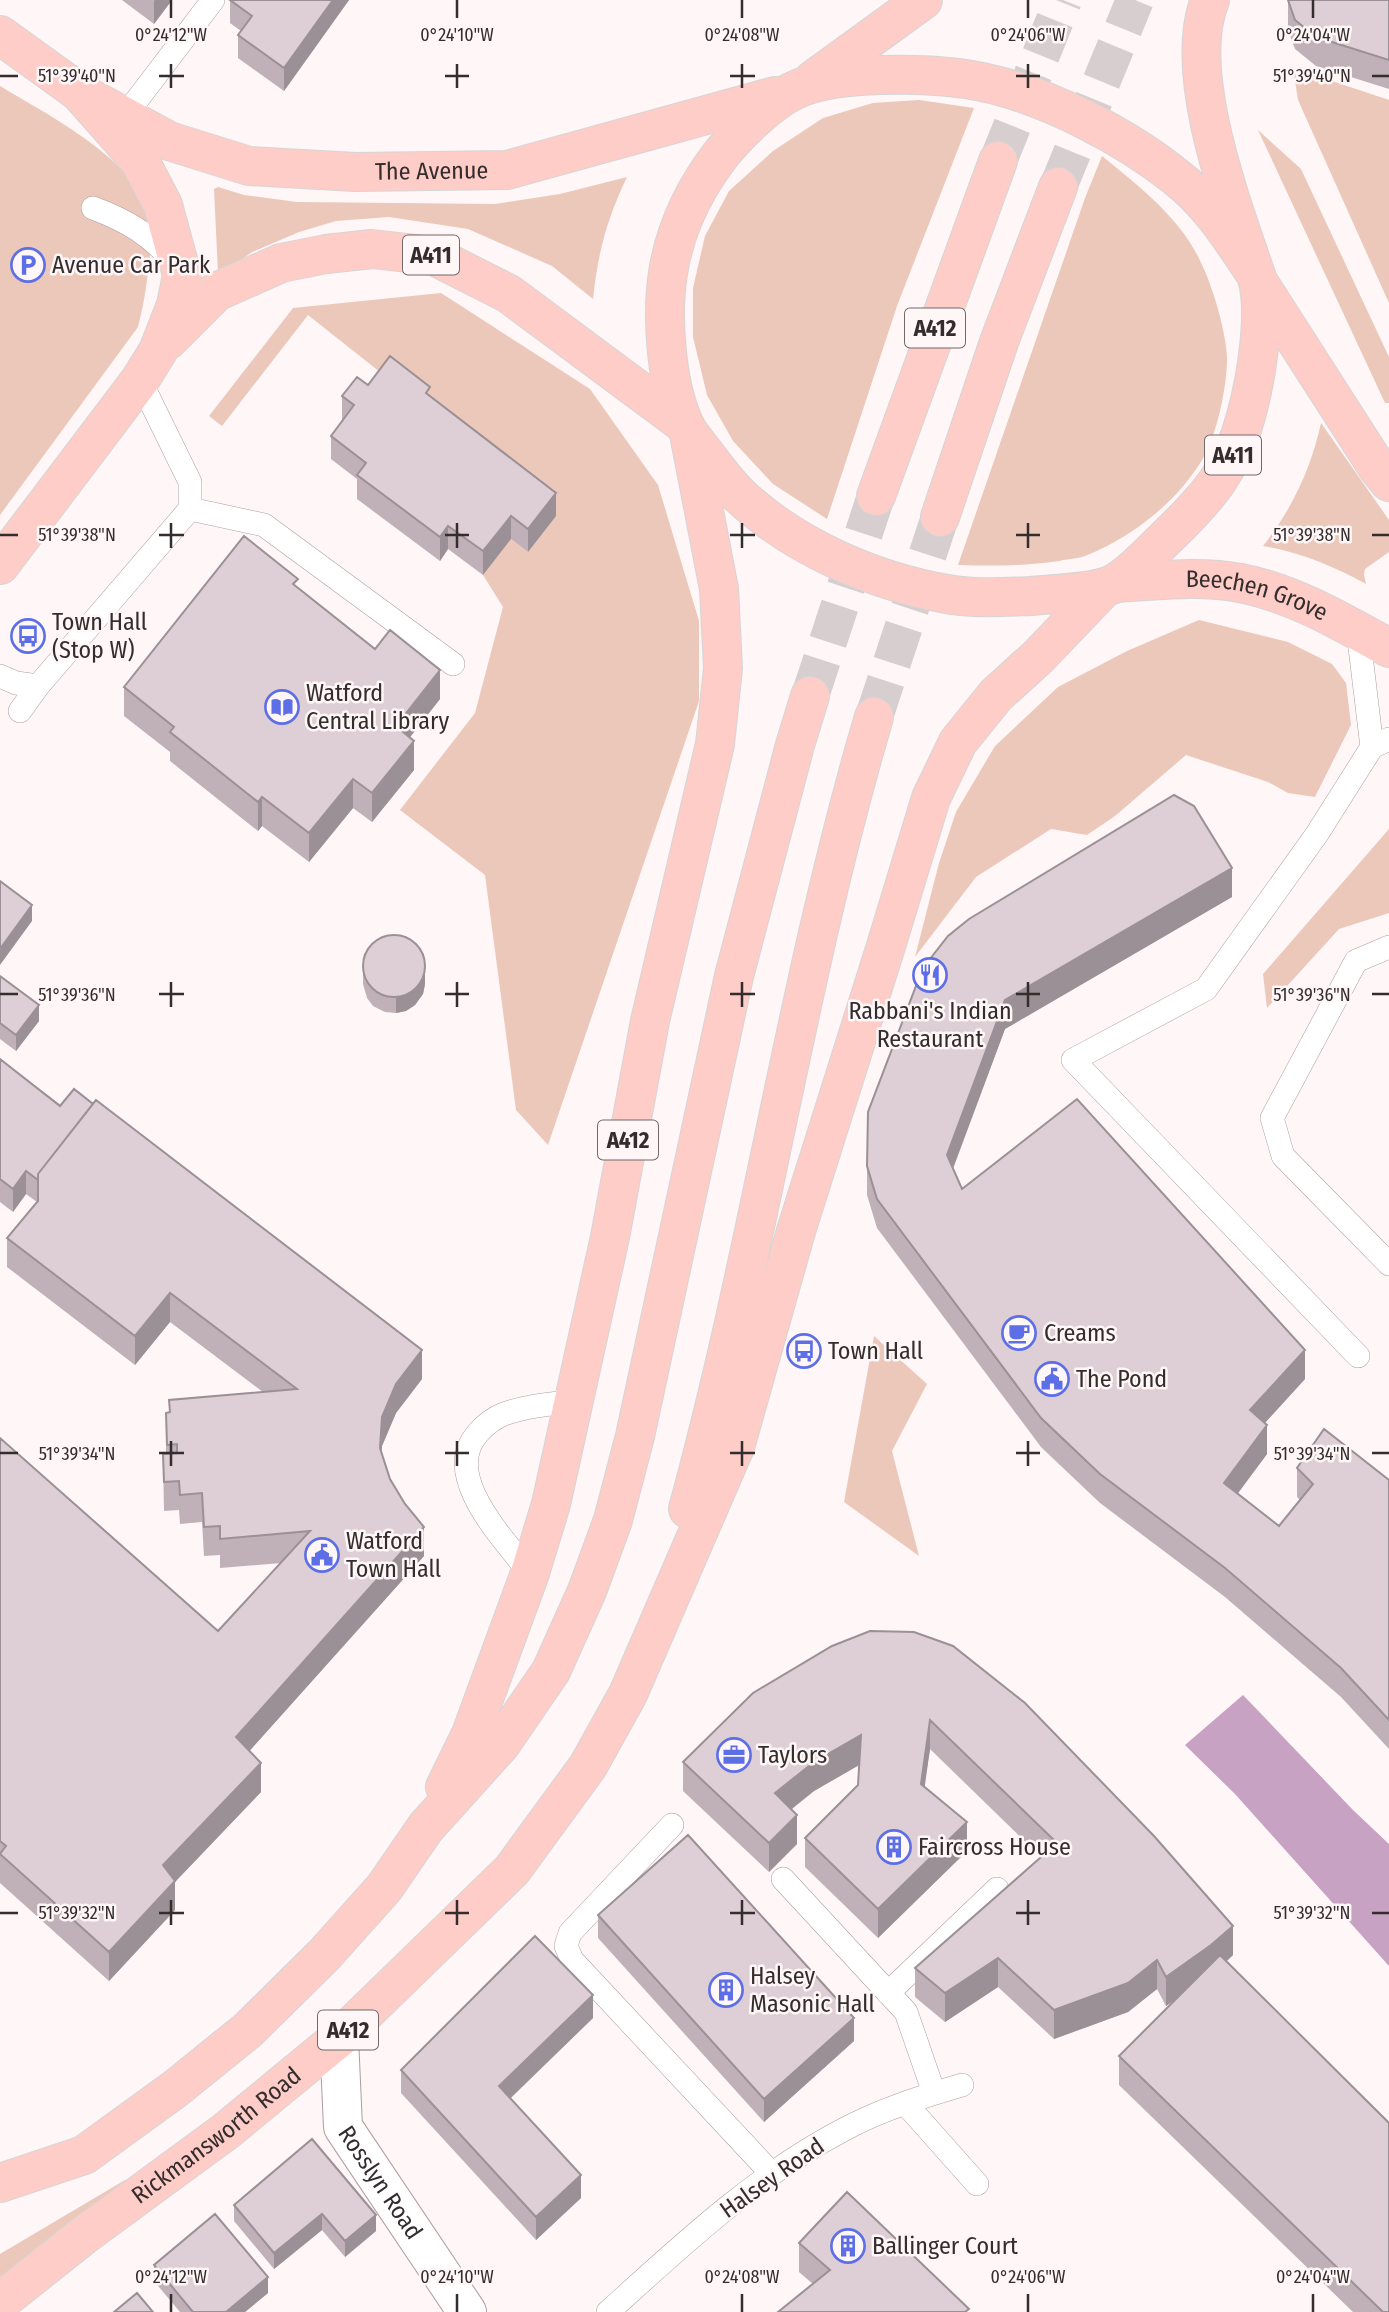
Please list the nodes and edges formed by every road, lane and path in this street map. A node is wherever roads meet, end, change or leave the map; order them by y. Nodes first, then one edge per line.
1 (213, 0) edge
2 (923, 0) edge
3 (1210, 0) edge
4 (0, 35) edge
5 (798, 89) junction
6 (79, 92) junction
7 (124, 117) junction
8 (998, 161) tunnel mouth
9 (1058, 187) tunnel mouth
10 (93, 208) dead end
11 (182, 275) junction
12 (1258, 279) junction
13 (149, 366) junction
14 (686, 429) junction
15 (1389, 482) edge
16 (876, 496) tunnel mouth
17 (190, 509) junction
18 (940, 517) tunnel mouth
19 (0, 565) edge
20 (1110, 585) junction
21 (1373, 639) edge
22 (453, 664) dead end
23 (0, 676) edge
24 (38, 686) junction
25 (810, 696) tunnel mouth
26 (20, 711) dead end
27 (874, 717) tunnel mouth
28 (1380, 743) edge
29 (1389, 947) edge
30 (1389, 1264) edge
31 (1358, 1356) dead end
32 (574, 1401) junction
33 (530, 1573) junction
34 (628, 1693) junction
35 (671, 1825) dead end
36 (426, 1827) junction
37 (783, 1880) dead end
38 (997, 1889) dead end
39 (888, 1993) junction
40 (340, 2038) junction
41 (962, 2085) dead end
42 (934, 2094) junction
43 (905, 2103) junction
44 (83, 2155) junction
45 (772, 2175) junction
46 (0, 2183) edge
47 (977, 2184) dead end
48 (0, 2213) edge
49 (0, 2302) edge
50 (467, 2312) edge
51 (608, 2312) edge

1 - 7 lane
2 - 5 main road
3 - 12 main road
4 - 6 main road, A411
5 - 7 main road, The Avenue / A411
5 - 12 main road, A411
5 - 14 main road, A411
6 - 7 main road, The Avenue / A411
6 - 11 main road, A411
8 - 16 main road, A412
9 - 18 main road, A412
10 - 11 lane
11 - 13 main road, A411
12 - 15 main road, A411
12 - 20 main road, A411
13 - 14 main road, A411
13 - 17 lane
13 - 19 main road, A411
14 - 20 main road, A411
14 - 32 main road, A412
17 - 22 lane
17 - 24 lane
20 - 21 main road, Beechen Grove / A411
20 - 34 main road, A412
21 - 28 lane
23 - 24 lane
24 - 26 lane
25 - 36 main road, A412
27 - 34 main road, A412
28 - 31 lane
29 - 30 lane
32 - 33 main road, A412
32 - 33 lane
33 - 36 main road, A412
34 - 40 main road, Rickmansworth Road / A412
35 - 45 lane
36 - 44 main road, A412
37 - 39 lane
38 - 39 lane
39 - 42 lane
40 - 49 main road, Rickmansworth Road / A412
40 - 50 street, Rosslyn Road
41 - 42 lane, Halsey Road
42 - 43 lane, Halsey Road
43 - 45 lane, Halsey Road
43 - 47 lane
44 - 46 main road, A412
44 - 48 main road
45 - 51 lane, Halsey Road

